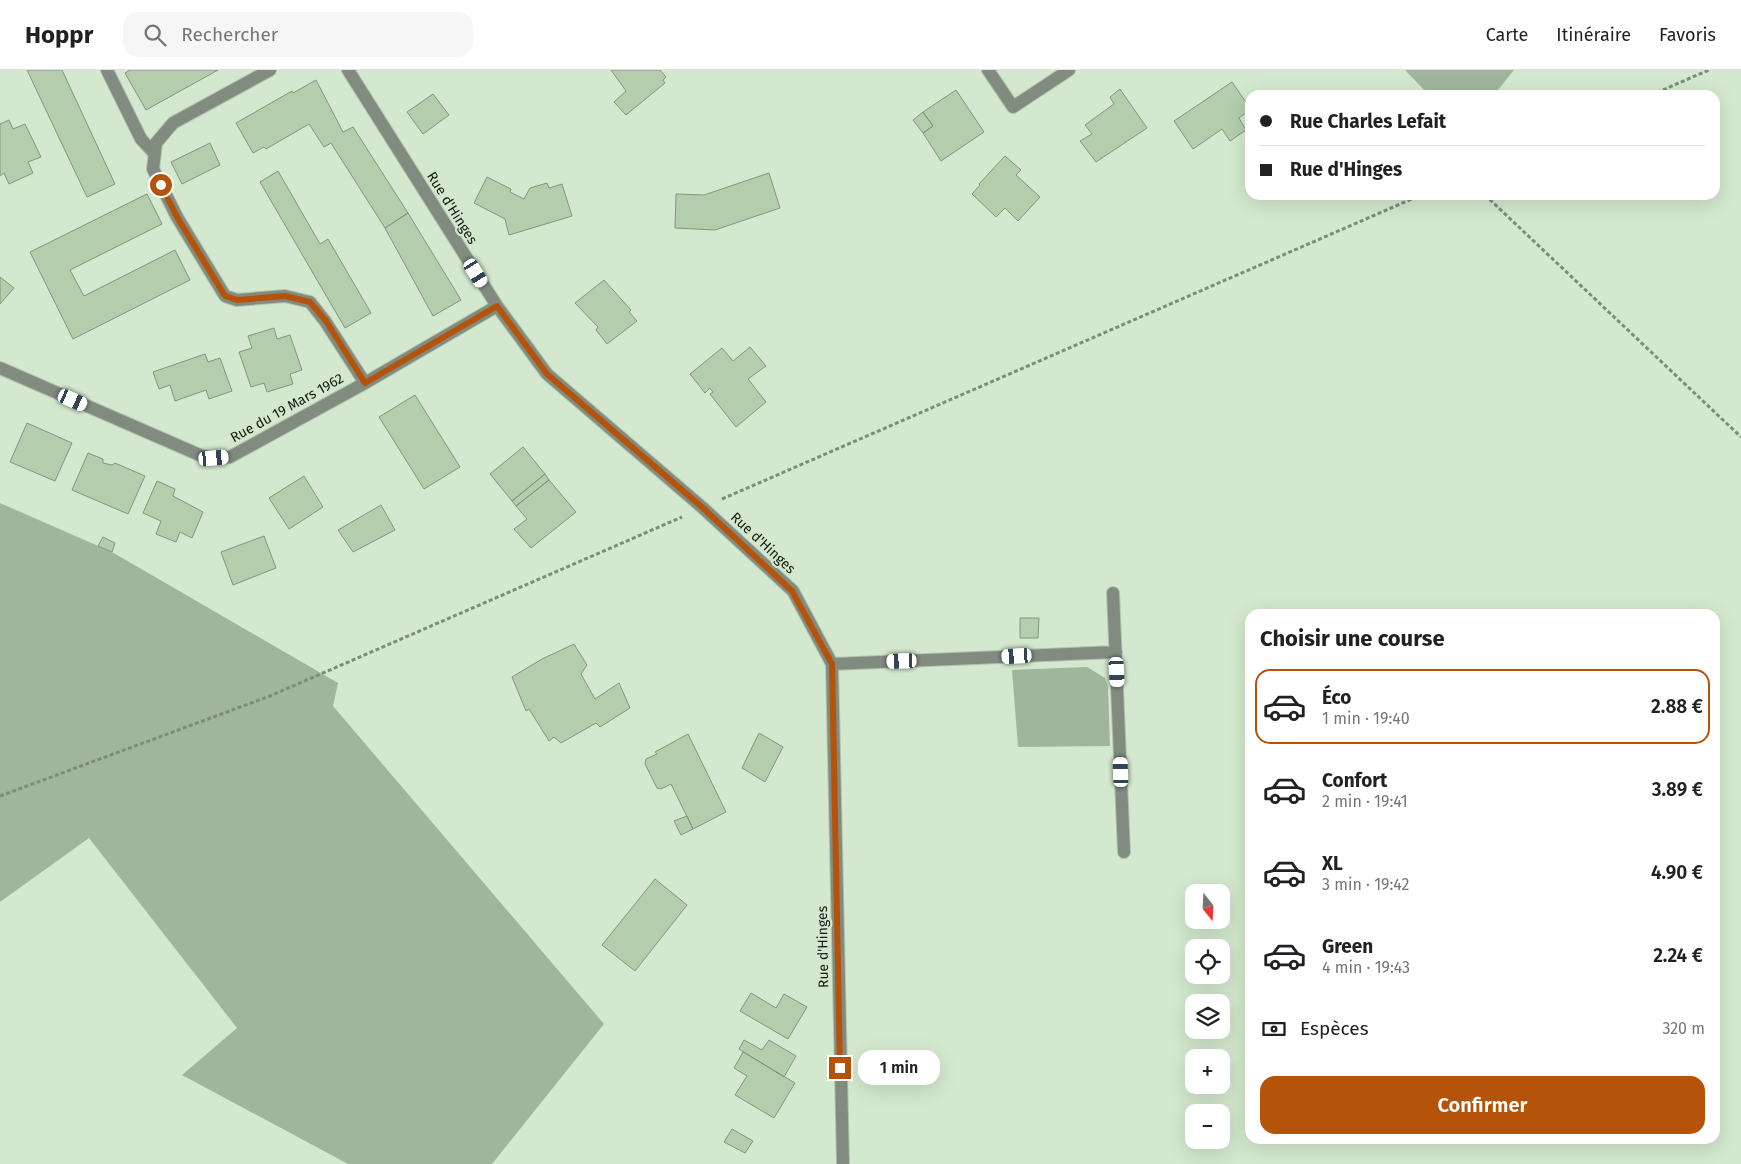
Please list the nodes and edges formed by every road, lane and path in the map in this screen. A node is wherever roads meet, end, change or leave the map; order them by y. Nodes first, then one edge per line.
1 (107, 70) edge
2 (270, 70) edge
3 (348, 70) edge
4 (988, 70) edge
5 (1069, 70) edge
6 (1709, 70) edge
7 (1663, 90) edge
8 (154, 153) junction
9 (1490, 200) edge
10 (497, 306) junction
11 (0, 368) edge
12 (365, 383) junction
13 (1741, 437) edge
14 (1114, 594) dead end
15 (1116, 652) junction
16 (832, 664) junction
17 (1124, 852) dead end
18 (843, 1164) edge

1 - 8 street
2 - 8 street
3 - 10 street, Rue d'Hinges
4 - 5 street
6 - 7 path
8 - 12 street
9 - 13 path
10 - 12 street, Rue du 19 Mars 1962
10 - 16 street, Rue d'Hinges
11 - 12 street, Rue du 19 Mars 1962
14 - 15 street
15 - 16 street
15 - 17 street
16 - 18 street, Rue d'Hinges

